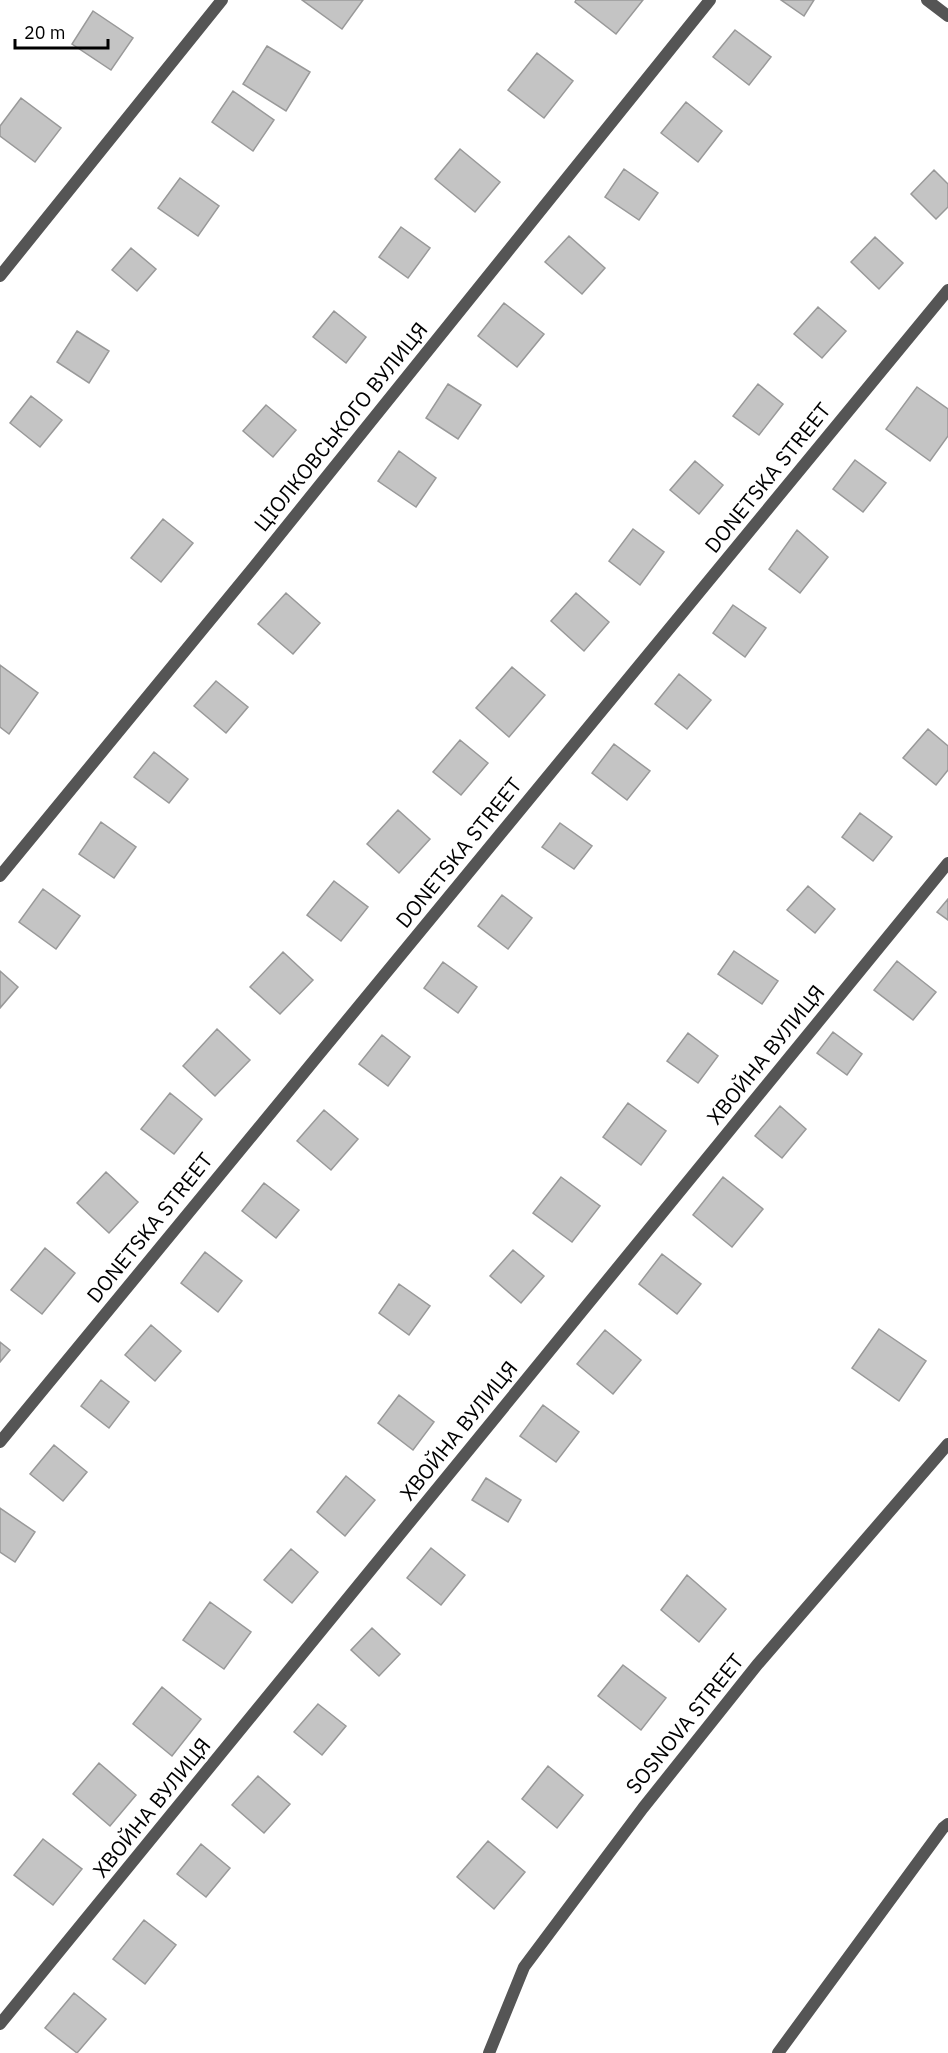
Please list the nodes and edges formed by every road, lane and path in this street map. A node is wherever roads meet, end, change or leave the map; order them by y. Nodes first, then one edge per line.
1 (222, 0) edge
2 (710, 0) edge
3 (927, 0) edge
4 (948, 16) edge
5 (0, 276) edge
6 (948, 290) edge
7 (948, 863) edge
8 (0, 876) edge
9 (0, 1442) edge
10 (948, 1444) edge
11 (948, 1824) edge
12 (0, 2024) edge
13 (489, 2053) edge
14 (778, 2053) edge

1 - 5 street
2 - 8 street, ЦІОЛКОВСЬКОГО ВУЛИЦЯ
3 - 4 street
6 - 9 street, DONETSKA STREET
7 - 12 street, ХВОЙНА ВУЛИЦЯ
10 - 13 street, SOSNOVA STREET
11 - 14 street

